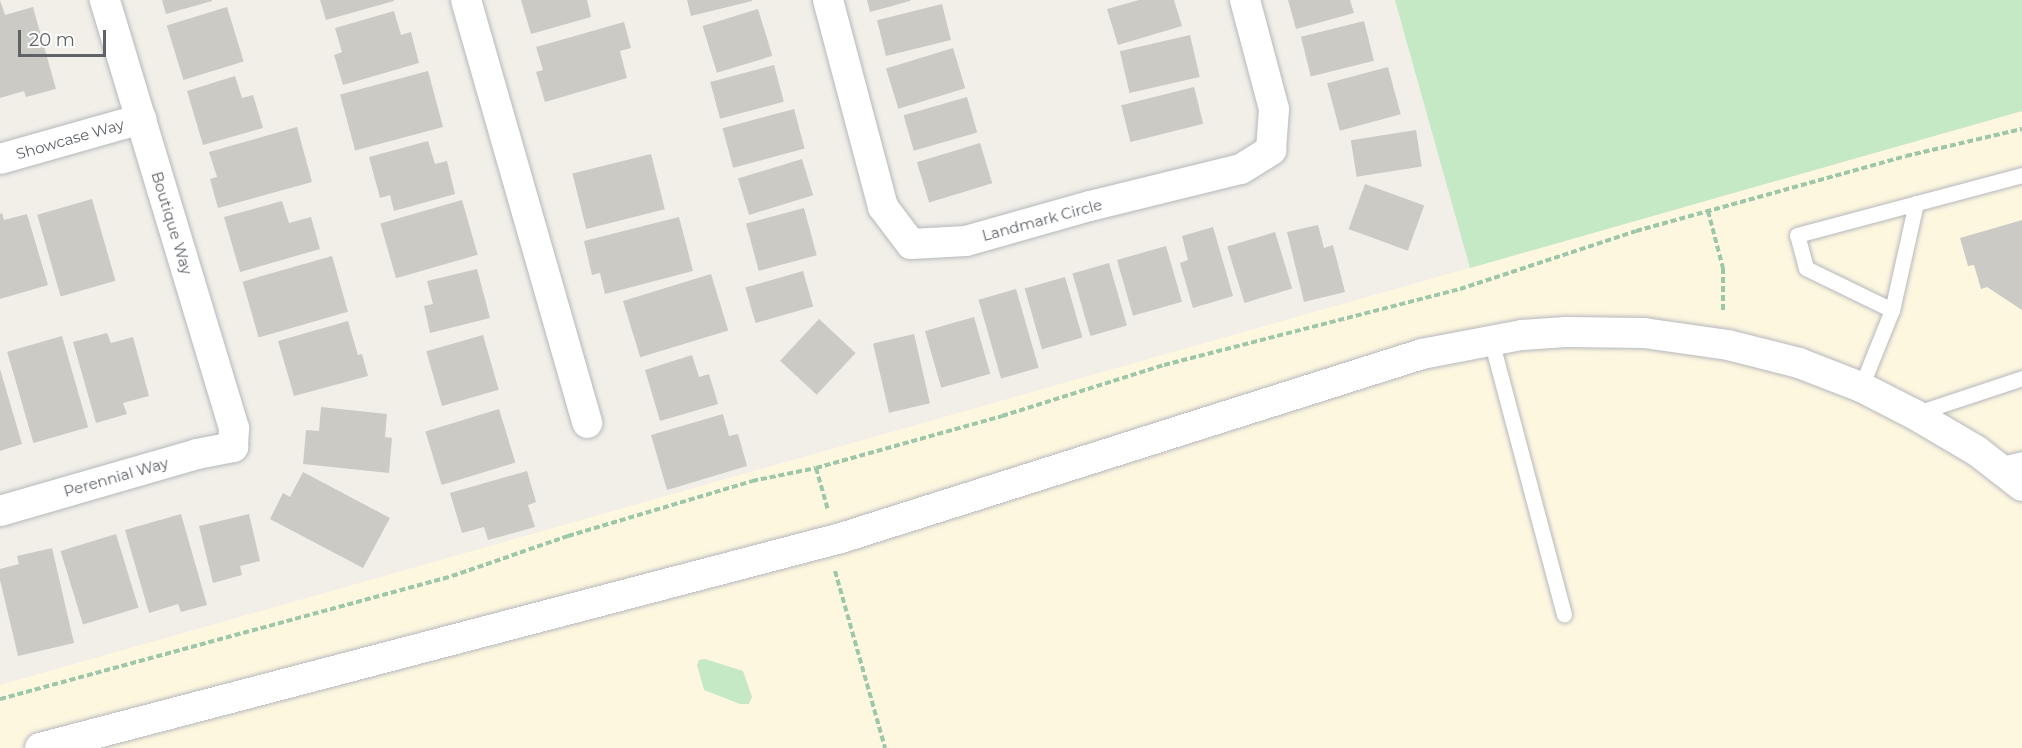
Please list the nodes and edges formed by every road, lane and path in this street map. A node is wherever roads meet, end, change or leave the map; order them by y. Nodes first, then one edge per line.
1 (105, 0) edge
2 (466, 0) edge
3 (828, 0) edge
4 (1245, 0) edge
5 (141, 119) junction
6 (2022, 129) edge
7 (0, 159) edge
8 (2022, 175) edge
9 (1916, 203) junction
10 (1708, 211) junction
11 (1892, 310) junction
12 (1723, 313) dead end
13 (1491, 340) junction
14 (2022, 378) edge
15 (1861, 387) junction
16 (1914, 414) junction
17 (587, 423) dead end
18 (233, 447) joint
19 (2009, 462) edge
20 (816, 468) junction
21 (2022, 486) edge
22 (828, 510) dead end
23 (0, 511) edge
24 (835, 571) dead end
25 (1564, 614) dead end
26 (0, 699) edge
27 (40, 748) edge
28 (885, 748) edge

1 - 5 street, Boutique Way
2 - 17 street
3 - 4 street, Landmark Circle
5 - 7 street, Showcase Way
5 - 18 street, Boutique Way
6 - 10 path
8 - 9 lane
9 - 11 lane
9 - 11 lane
10 - 12 path
10 - 20 path
11 - 15 lane
13 - 15 street
13 - 25 lane
13 - 27 street
14 - 16 lane
15 - 16 street
16 - 19 street
18 - 23 street, Perennial Way
19 - 21 street
20 - 22 path
20 - 26 path
24 - 28 path

